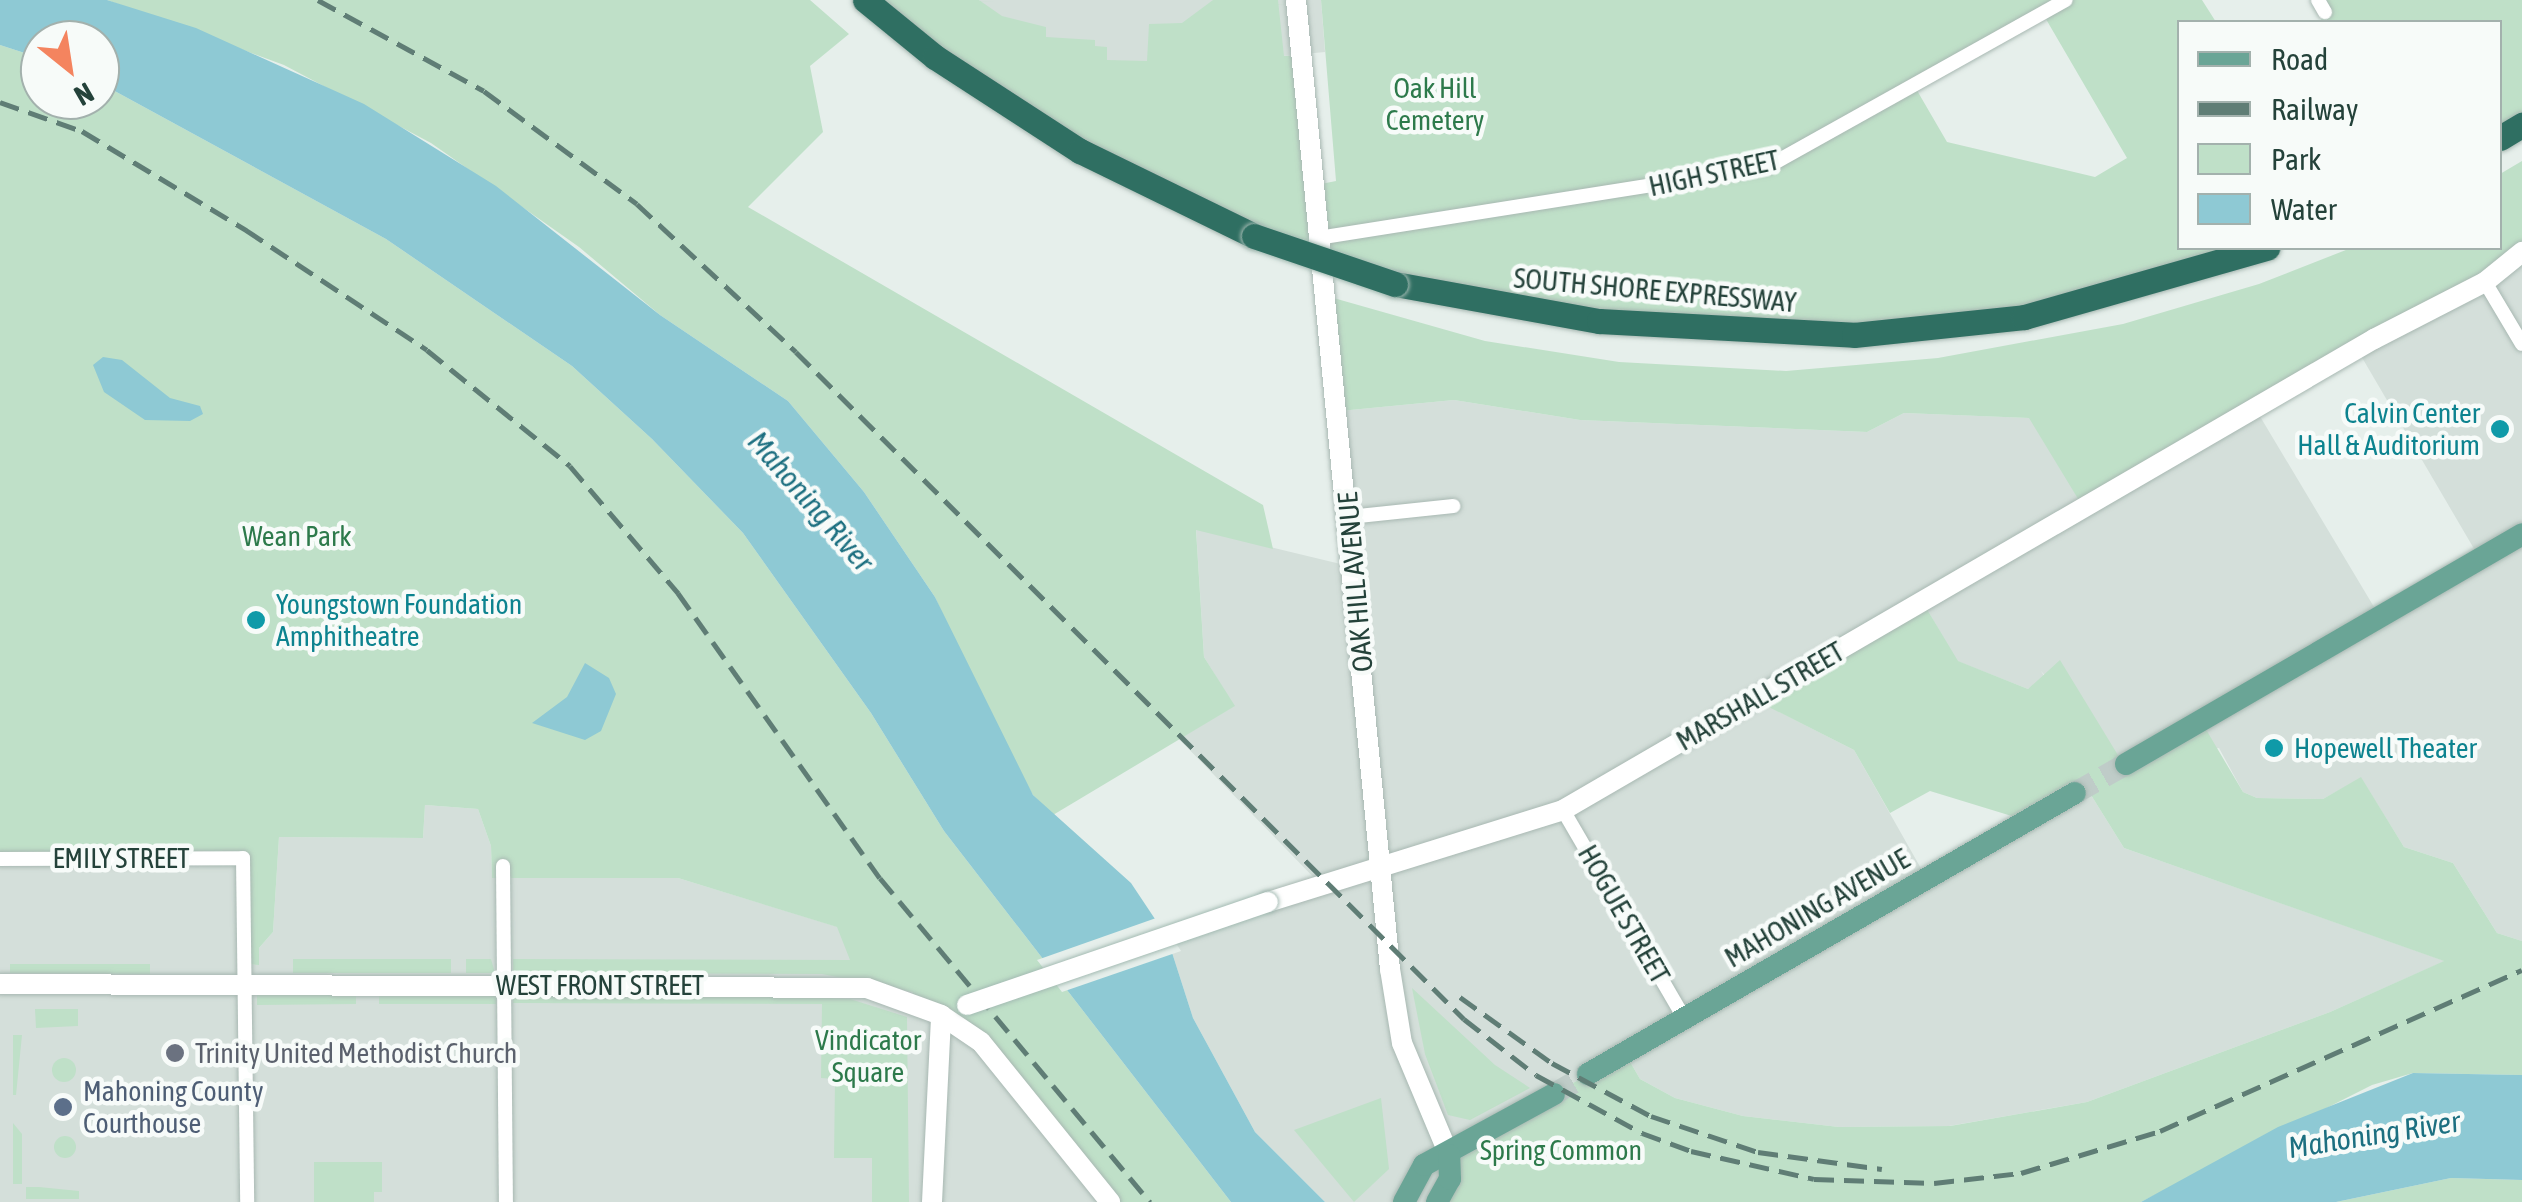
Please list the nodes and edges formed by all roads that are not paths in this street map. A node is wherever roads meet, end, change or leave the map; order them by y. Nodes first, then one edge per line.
1 (865, 0) edge
2 (1296, 0) edge
3 (2066, 0) edge
4 (1324, 237) junction
5 (2260, 250) edge
6 (2522, 252) edge
7 (2485, 282) junction
8 (2522, 344) edge
9 (1453, 506) dead end
10 (1349, 518) junction
11 (2522, 534) edge
12 (2126, 764) tunnel mouth
13 (2075, 793) tunnel mouth
14 (1563, 810) junction
15 (0, 858) edge
16 (503, 866) dead end
17 (1381, 867) junction
18 (0, 984) edge
19 (245, 985) junction
20 (504, 985) junction
21 (941, 1015) junction
22 (1684, 1018) junction
23 (1588, 1074) tunnel mouth
24 (1554, 1094) tunnel mouth
25 (1449, 1155) junction
26 (247, 1202) edge
27 (506, 1202) edge
28 (932, 1202) edge
29 (1110, 1202) edge
30 (1404, 1202) edge
31 (1437, 1202) edge

1 - 5 highway, SOUTH SHORE EXPRESSWAY, bridge
2 - 4 street, OAK HILL AVENUE
3 - 4 street, HIGH STREET
4 - 10 street, OAK HILL AVENUE
6 - 7 street, MARSHALL STREET
7 - 8 street
7 - 14 street, MARSHALL STREET
9 - 10 street
10 - 17 street, OAK HILL AVENUE
11 - 12 main road
13 - 22 main road, MAHONING AVENUE
14 - 17 street, MARSHALL STREET
14 - 22 street, HOGUE STREET
15 - 19 street, EMILY STREET
16 - 20 street
17 - 21 street, MARSHALL STREET, bridge
17 - 25 street, OAK HILL AVENUE
18 - 19 street, WEST FRONT STREET
19 - 20 street, WEST FRONT STREET
19 - 26 street
20 - 21 street, WEST FRONT STREET
20 - 27 street
21 - 28 street
21 - 29 street, WEST FRONT STREET
22 - 23 main road, MAHONING AVENUE
24 - 25 main road
25 - 30 main road
25 - 31 main road

